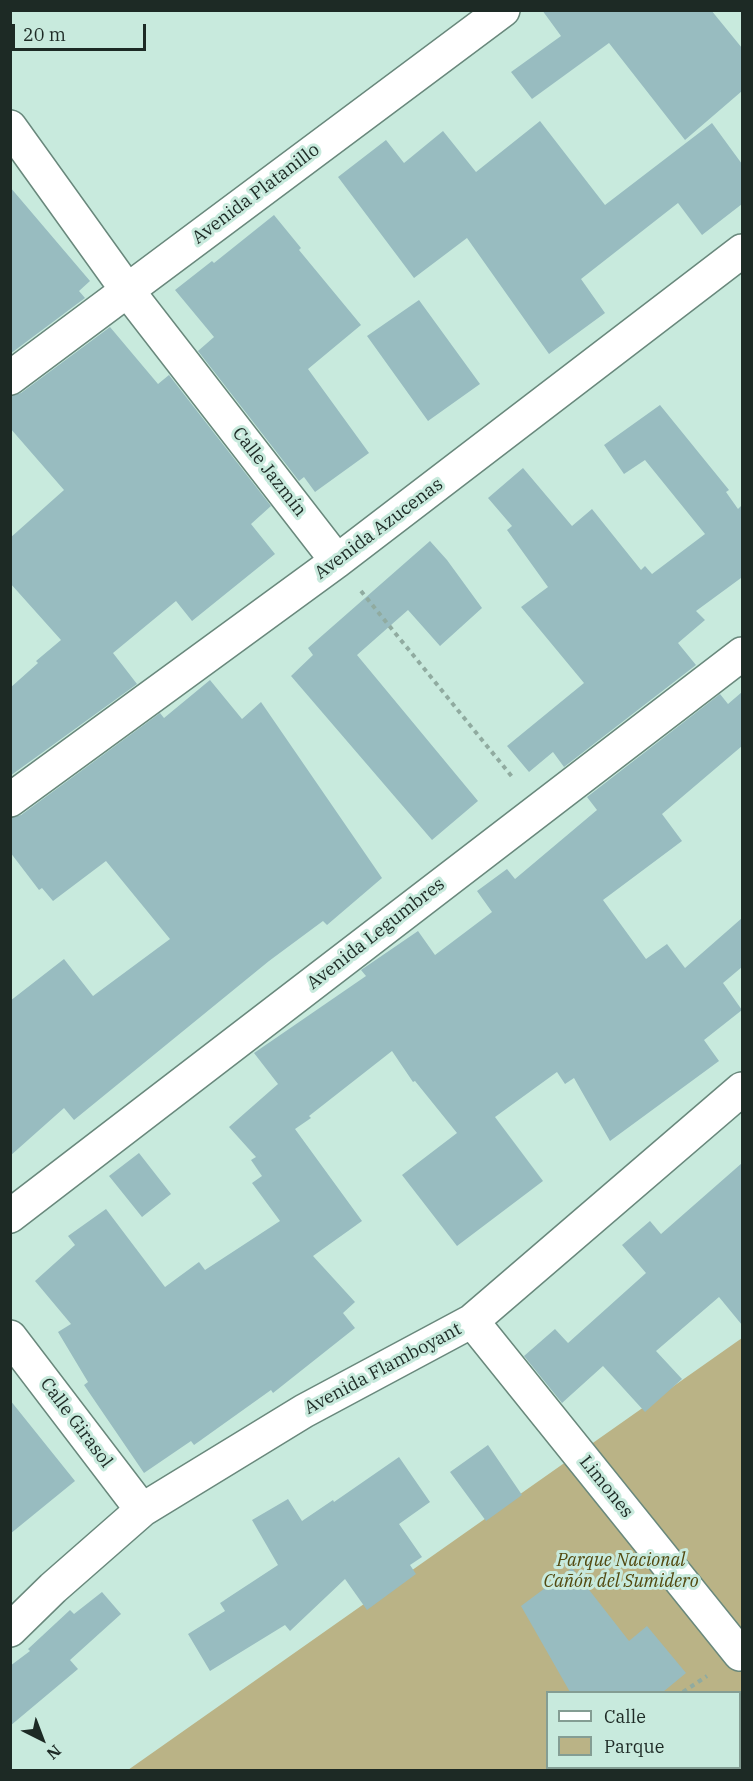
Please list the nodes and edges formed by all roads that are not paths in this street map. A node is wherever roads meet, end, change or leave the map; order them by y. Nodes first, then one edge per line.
1 (503, 10) edge
2 (10, 127) edge
3 (742, 251) edge
4 (127, 290) junction
5 (10, 378) edge
6 (338, 561) junction
7 (742, 654) edge
8 (10, 800) edge
9 (742, 1089) edge
10 (10, 1216) edge
11 (472, 1321) junction
12 (10, 1337) edge
13 (142, 1510) junction
14 (10, 1630) edge
15 (740, 1654) dead end

1 - 4 street, Avenida Platanillo
2 - 4 street, Calle Jazmín
3 - 6 street, Avenida Azucenas
4 - 5 street, Avenida Platanillo
4 - 6 street, Calle Jazmín
6 - 8 street, Avenida Azucenas
7 - 10 street, Avenida Legumbres
9 - 11 street, Avenida Flamboyant
11 - 13 street, Avenida Flamboyant
11 - 15 street, Limones
12 - 13 street, Calle Girasol
13 - 14 street, Avenida Flamboyant

